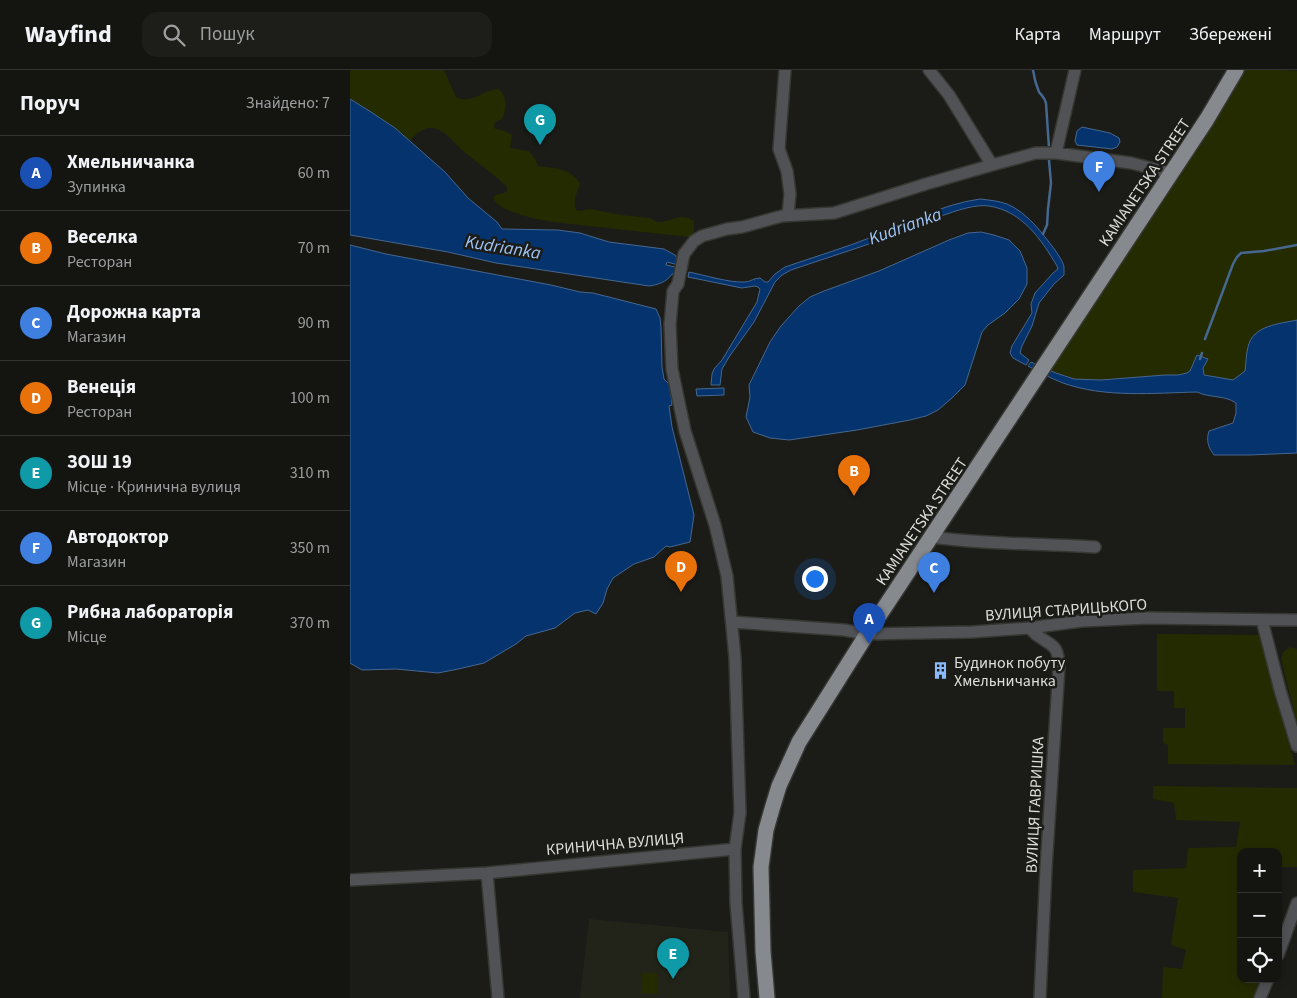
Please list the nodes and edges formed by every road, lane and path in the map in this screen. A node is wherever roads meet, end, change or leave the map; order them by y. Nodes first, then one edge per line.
1 (785, 70) edge
2 (929, 70) edge
3 (1075, 70) edge
4 (1236, 70) edge
5 (1056, 153) junction
6 (992, 165) junction
7 (1170, 174) junction
8 (788, 215) junction
9 (932, 537) junction
10 (1095, 547) dead end
11 (1262, 620) junction
12 (1297, 620) edge
13 (732, 622) junction
14 (1029, 628) junction
15 (867, 634) junction
16 (1297, 746) edge
17 (735, 849) junction
18 (487, 872) junction
19 (350, 880) edge
20 (1297, 903) edge
21 (1282, 945) edge
22 (1266, 983) edge
23 (498, 998) edge
24 (744, 998) edge
25 (767, 998) edge
26 (1040, 998) edge
27 (1260, 998) edge

1 - 8 street
2 - 6 street
3 - 5 street
4 - 7 main road, KAMIANETSKA STREET
5 - 6 street
5 - 7 street
6 - 8 street
7 - 9 main road, KAMIANETSKA STREET
8 - 13 street
9 - 10 street
9 - 15 main road, KAMIANETSKA STREET
11 - 12 street, ВУЛИЦЯ СТАРИЦЬКОГО
11 - 14 street, ВУЛИЦЯ СТАРИЦЬКОГО
11 - 16 street
13 - 15 street, ВУЛИЦЯ СТАРИЦЬКОГО
13 - 17 street
14 - 15 street, ВУЛИЦЯ СТАРИЦЬКОГО
14 - 26 street, ВУЛИЦЯ ГАВРИШКА
15 - 25 main road, KAMIANETSKA STREET
17 - 18 street, КРИНИЧНА ВУЛИЦЯ
17 - 24 street
18 - 19 street, КРИНИЧНА ВУЛИЦЯ
18 - 23 street
20 - 21 street
22 - 27 street

